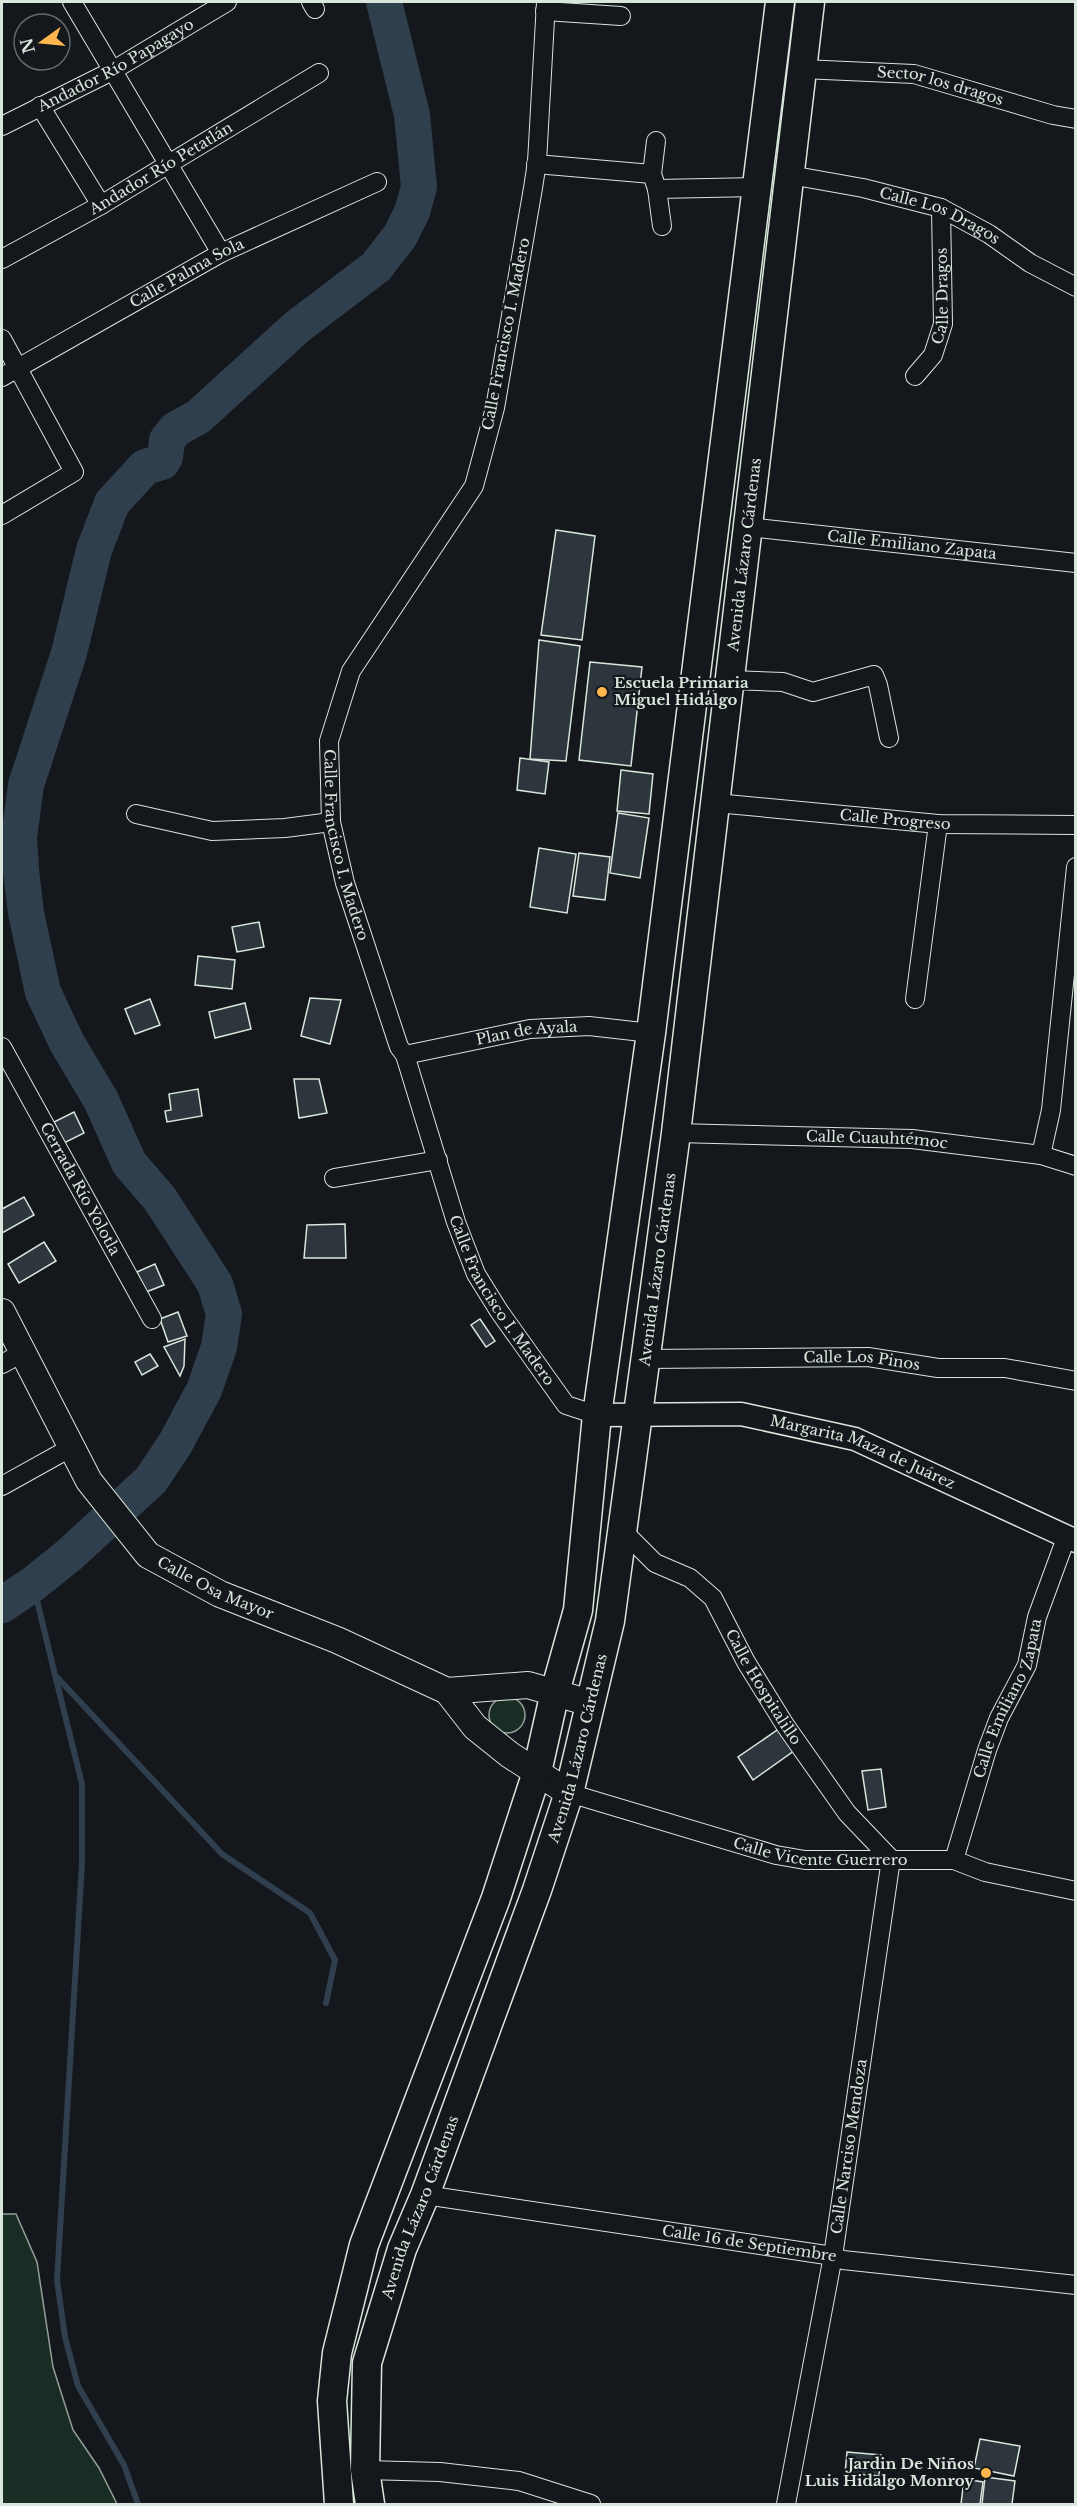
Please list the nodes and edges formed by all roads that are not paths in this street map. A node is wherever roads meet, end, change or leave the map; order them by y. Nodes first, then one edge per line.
1 (72, 2) edge
2 (228, 2) edge
3 (780, 2) edge
4 (810, 2) edge
5 (545, 6) edge
6 (621, 16) dead end
7 (802, 69) junction
8 (111, 71) junction
9 (319, 73) dead end
10 (40, 106) junction
11 (1076, 119) edge
12 (4, 120) edge
13 (656, 141) dead end
14 (168, 163) junction
15 (536, 164) junction
16 (790, 176) junction
17 (377, 182) dead end
18 (654, 182) junction
19 (757, 187) junction
20 (101, 205) junction
21 (941, 208) junction
22 (662, 226) dead end
23 (221, 253) junction
24 (2, 259) edge
25 (1076, 287) edge
26 (2, 339) edge
27 (19, 367) junction
28 (915, 376) dead end
29 (2, 377) edge
30 (2, 515) edge
31 (748, 527) junction
32 (1076, 563) edge
33 (730, 680) junction
34 (889, 738) dead end
35 (716, 803) junction
36 (136, 814) dead end
37 (331, 822) junction
38 (938, 824) junction
39 (1076, 825) edge
40 (1076, 867) edge
41 (915, 999) dead end
42 (651, 1033) junction
43 (405, 1054) junction
44 (4, 1056) edge
45 (676, 1133) junction
46 (1041, 1155) junction
47 (438, 1160) junction
48 (1076, 1166) edge
49 (333, 1178) dead end
50 (2, 1312) edge
51 (152, 1319) dead end
52 (12, 1358) edge
53 (644, 1359) junction
54 (1076, 1381) edge
55 (637, 1413) junction
56 (597, 1415) junction
57 (72, 1447) junction
58 (2, 1485) edge
59 (623, 1531) junction
60 (1071, 1540) edge
61 (447, 1691) junction
62 (555, 1692) junction
63 (590, 1703) junction
64 (537, 1772) junction
65 (569, 1794) junction
66 (891, 1859) junction
67 (954, 1860) junction
68 (1076, 1892) edge
69 (425, 2194) junction
70 (833, 2256) junction
71 (1074, 2279) edge
72 (365, 2470) junction
73 (339, 2505) edge
74 (370, 2505) edge
75 (591, 2505) edge
76 (786, 2505) edge

1 - 8 street
2 - 8 street, Andador Río Papagayo
3 - 19 main road
4 - 7 main road, Avenida Lázaro Cárdenas
5 - 6 street
5 - 15 street, Calle Francisco I. Madero
7 - 11 street, Sector los dragos
7 - 16 main road, Avenida Lázaro Cárdenas
8 - 10 street, Andador Río Papagayo
8 - 14 street
9 - 14 street, Andador Río Petatlán
10 - 12 street, Andador Río Papagayo
10 - 20 street
13 - 18 street
14 - 20 street, Andador Río Petatlán
14 - 23 street
15 - 18 street
15 - 37 street, Calle Francisco I. Madero
16 - 21 street, Calle Los Dragos
16 - 31 main road, Avenida Lázaro Cárdenas
17 - 23 street, Calle Palma Sola
18 - 19 street
18 - 22 street
19 - 42 main road
20 - 24 street, Andador Río Petatlán
21 - 25 street, Calle Los Dragos
21 - 28 street, Calle Dragos
23 - 27 street, Calle Palma Sola
26 - 27 street
27 - 29 street, Calle Palma Sola
27 - 30 street
31 - 32 street, Calle Emiliano Zapata
31 - 33 main road, Avenida Lázaro Cárdenas
33 - 34 street
33 - 35 main road, Avenida Lázaro Cárdenas
35 - 38 street, Calle Progreso
35 - 45 main road, Avenida Lázaro Cárdenas
36 - 37 street
37 - 43 street, Calle Francisco I. Madero
38 - 39 street, Calle Progreso
38 - 41 street
40 - 46 street
42 - 43 street, Plan de Ayala
42 - 56 main road
43 - 47 street, Calle Francisco I. Madero
44 - 51 street, Cerrada Río Yolotla
45 - 46 street, Calle Cuauhtémoc
45 - 53 main road, Avenida Lázaro Cárdenas
46 - 48 street, Calle Cuauhtémoc
47 - 49 street
47 - 56 street, Calle Francisco I. Madero
50 - 52 main road, Calle Osa Mayor
52 - 57 main road, Calle Osa Mayor
53 - 54 street, Calle Los Pinos
53 - 55 main road, Avenida Lázaro Cárdenas
55 - 56 street, Margarita Maza de Juárez
55 - 59 main road, Avenida Lázaro Cárdenas
55 - 60 street, Margarita Maza de Juárez
56 - 62 main road
57 - 58 street
57 - 61 main road, Calle Osa Mayor
59 - 63 main road, Avenida Lázaro Cárdenas
59 - 66 street, Calle Hospitalillo
60 - 67 street, Calle Emiliano Zapata
61 - 62 main road, Calle Osa Mayor
61 - 64 main road, Calle Osa Mayor
62 - 63 main road, Calle Osa Mayor
62 - 64 main road
63 - 65 main road, Avenida Lázaro Cárdenas
64 - 65 main road, Calle Osa Mayor
64 - 73 main road
65 - 66 street, Calle Vicente Guerrero
65 - 69 main road, Avenida Lázaro Cárdenas
66 - 67 street, Calle Vicente Guerrero
66 - 70 street, Calle Narciso Mendoza
67 - 68 street, Calle Vicente Guerrero
69 - 70 street, Calle 16 de Septiembre
69 - 72 main road, Avenida Lázaro Cárdenas
70 - 71 street, Calle 16 de Septiembre
70 - 76 street, Calle Narciso Mendoza
72 - 74 main road, Avenida Lázaro Cárdenas
72 - 75 street

